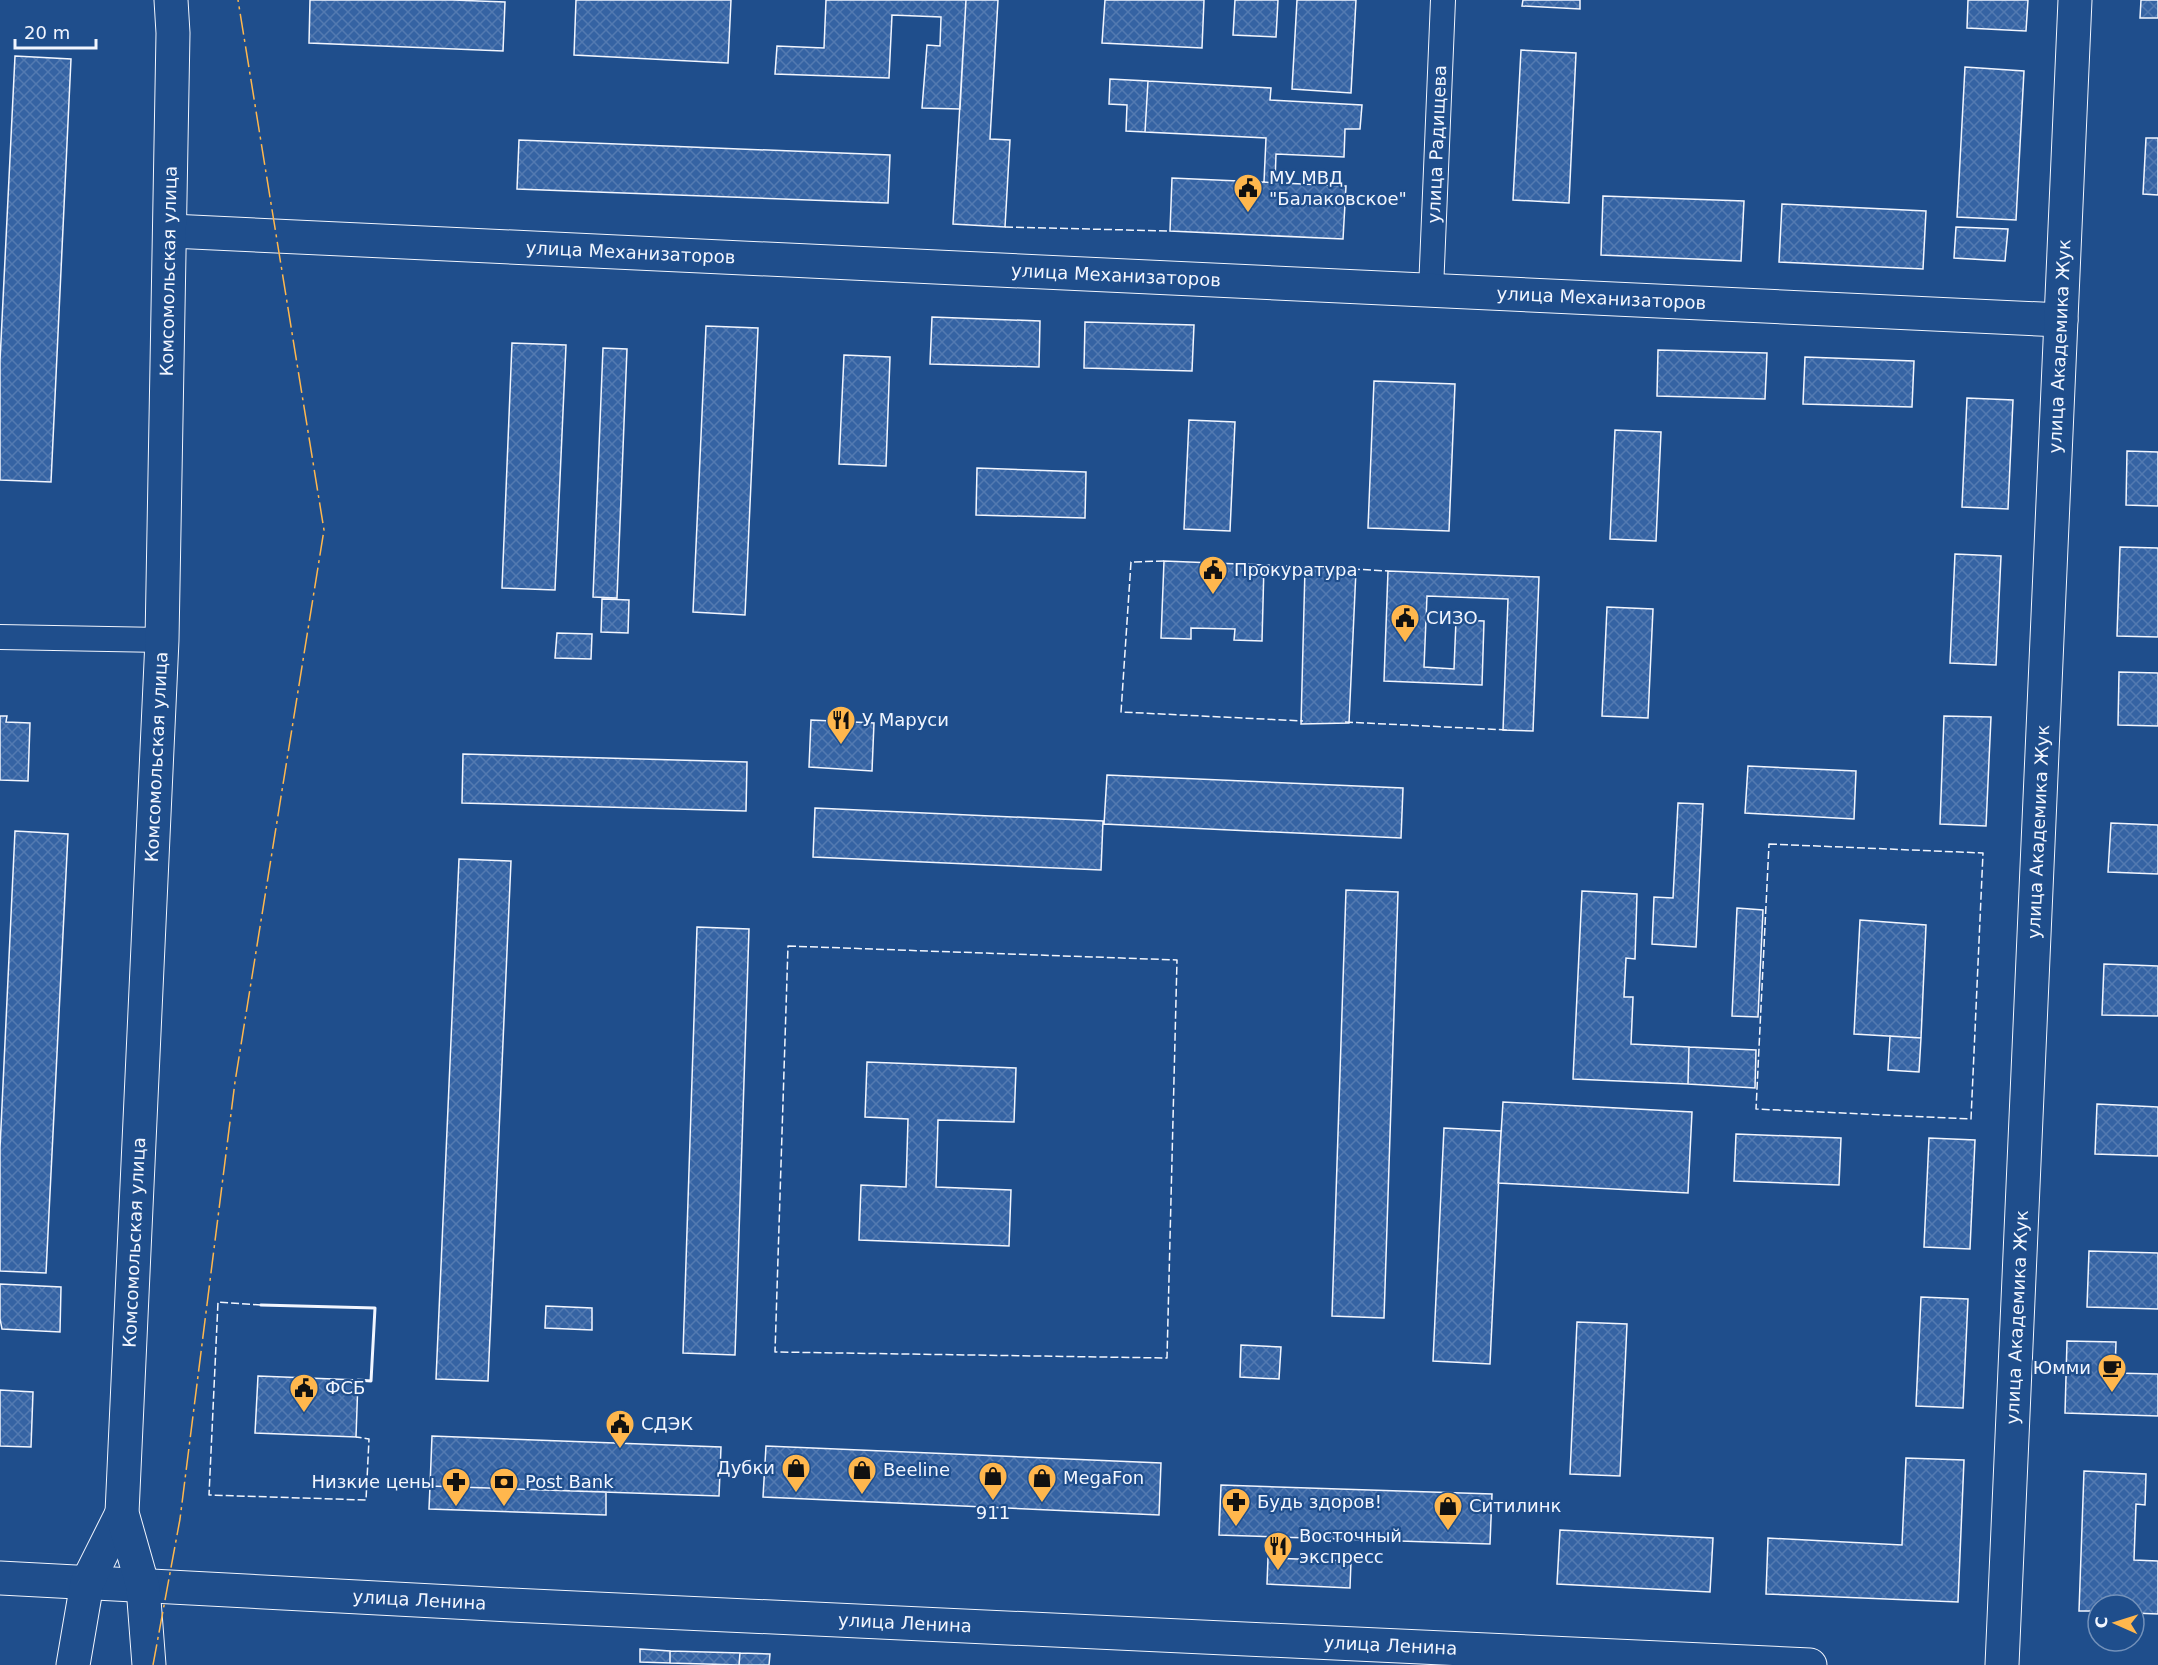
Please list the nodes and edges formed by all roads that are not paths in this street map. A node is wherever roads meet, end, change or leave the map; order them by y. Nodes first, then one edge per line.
1 (171, 0) edge
2 (1443, 0) edge
3 (2075, 0) edge
4 (171, 231) junction
5 (1431, 290) junction
6 (2061, 320) junction
7 (0, 636) edge
8 (162, 640) junction
9 (122, 1513) junction
10 (0, 1578) edge
11 (87, 1583) junction
12 (143, 1587) junction
13 (73, 1665) edge
14 (149, 1665) edge
15 (1810, 1665) edge
16 (2002, 1665) edge

1 - 4 main road, Комсомольская улица
2 - 5 street, улица Радищева
3 - 6 main road, улица Академика Жук
4 - 5 main road, улица Механизаторов
4 - 8 main road, Комсомольская улица
5 - 6 main road, улица Механизаторов
6 - 16 main road, улица Академика Жук
7 - 8 street
8 - 9 main road, Комсомольская улица
9 - 11 main road, Комсомольская улица
9 - 12 main road, Комсомольская улица
10 - 11 main road, улица Ленина
11 - 12 main road, улица Ленина
11 - 13 main road, Комсомольская улица
12 - 14 main road, Комсомольская улица
12 - 15 main road, улица Ленина

